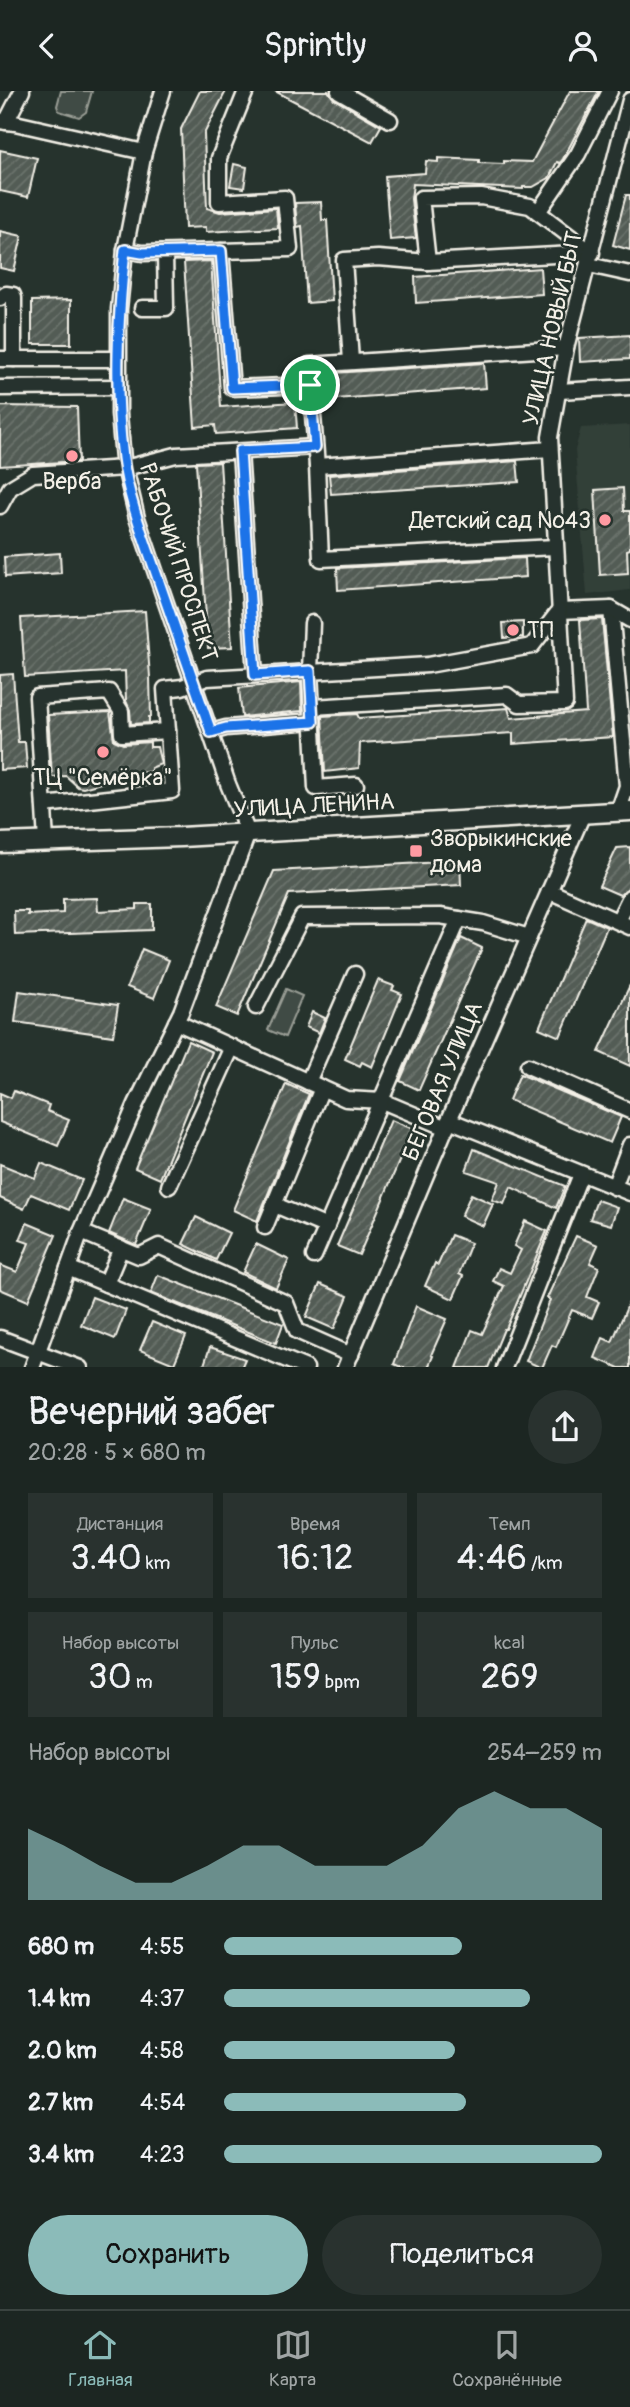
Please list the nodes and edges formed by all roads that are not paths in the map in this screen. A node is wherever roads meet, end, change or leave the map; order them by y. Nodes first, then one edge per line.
1 (22, 91) edge
2 (163, 91) edge
3 (246, 91) edge
4 (339, 91) edge
5 (610, 91) edge
6 (630, 100) edge
7 (390, 120) dead end
8 (3, 122) edge
9 (144, 152) junction
10 (538, 212) junction
11 (125, 250) junction
12 (221, 251) junction
13 (165, 253) junction
14 (590, 259) junction
15 (428, 262) junction
16 (630, 274) edge
17 (0, 298) edge
18 (142, 308) dead end
19 (566, 348) junction
20 (7, 359) edge
21 (118, 359) junction
22 (351, 361) junction
23 (310, 385) junction
24 (118, 387) junction
25 (630, 387) edge
26 (0, 388) edge
27 (559, 391) junction
28 (315, 447) junction
29 (550, 449) junction
30 (240, 451) junction
31 (317, 465) junction
32 (125, 468) junction
33 (0, 506) edge
34 (555, 547) junction
35 (611, 609) junction
36 (559, 611) junction
37 (630, 620) edge
38 (312, 623) dead end
39 (310, 671) junction
40 (255, 675) junction
41 (193, 681) junction
42 (625, 705) edge
43 (313, 714) junction
44 (168, 731) junction
45 (211, 732) junction
46 (356, 785) dead end
47 (44, 805) junction
48 (624, 811) edge
49 (583, 814) junction
50 (248, 833) junction
51 (47, 842) junction
52 (0, 843) edge
53 (549, 891) junction
54 (630, 897) edge
55 (458, 919) junction
56 (624, 924) edge
57 (529, 937) junction
58 (355, 974) dead end
59 (256, 1007) dead end
60 (176, 1022) junction
61 (232, 1047) junction
62 (528, 1066) dead end
63 (315, 1085) junction
64 (382, 1101) junction
65 (630, 1111) edge
66 (448, 1124) junction
67 (630, 1145) edge
68 (581, 1174) junction
69 (169, 1186) dead end
70 (614, 1187) junction
71 (630, 1193) edge
72 (275, 1205) junction
73 (265, 1227) dead end
74 (327, 1227) junction
75 (81, 1232) junction
76 (121, 1248) junction
77 (314, 1257) dead end
78 (68, 1268) junction
79 (106, 1284) junction
80 (0, 1338) edge
81 (37, 1352) junction
82 (348, 1361) edge
83 (32, 1367) edge
84 (80, 1367) edge
85 (306, 1367) edge
86 (504, 1367) edge

1 - 8 street
2 - 9 street, РАБОЧИЙ ПРОСПЕКТ
3 - 12 street
4 - 7 street
5 - 10 street
6 - 14 street, УЛИЦА НОВЫЙ БЫТ
8 - 9 street
9 - 11 street, РАБОЧИЙ ПРОСПЕКТ
10 - 14 street
10 - 15 street
11 - 13 street
11 - 21 street, РАБОЧИЙ ПРОСПЕКТ
12 - 13 street
12 - 23 street
13 - 18 street
14 - 15 street
14 - 16 street
14 - 19 street, УЛИЦА НОВЫЙ БЫТ
15 - 22 street
17 - 20 street
19 - 22 street
19 - 27 street, УЛИЦА НОВЫЙ БЫТ
20 - 21 street
21 - 24 street, РАБОЧИЙ ПРОСПЕКТ
22 - 23 street
23 - 28 street
24 - 26 street
24 - 32 street, РАБОЧИЙ ПРОСПЕКТ
25 - 27 street
27 - 29 street, УЛИЦА НОВЫЙ БЫТ
28 - 30 street
28 - 31 street
29 - 31 street
29 - 34 street, УЛИЦА НОВЫЙ БЫТ
30 - 32 street
30 - 40 street
31 - 34 street
32 - 33 street
32 - 41 street, РАБОЧИЙ ПРОСПЕКТ
34 - 36 street, УЛИЦА НОВЫЙ БЫТ
35 - 36 street
35 - 37 street
35 - 42 street
36 - 39 street
36 - 43 street, УЛИЦА НОВЫЙ БЫТ
38 - 39 street
39 - 40 street
39 - 43 street
40 - 41 street
41 - 44 street
41 - 45 street, РАБОЧИЙ ПРОСПЕКТ
42 - 48 street
43 - 45 street
43 - 46 street
44 - 47 street
44 - 47 street
45 - 50 street, РАБОЧИЙ ПРОСПЕКТ
47 - 51 street
48 - 49 main road, УЛИЦА ЛЕНИНА
49 - 50 main road, УЛИЦА ЛЕНИНА
49 - 53 street, БЕГОВАЯ УЛИЦА
50 - 51 main road, УЛИЦА ЛЕНИНА
50 - 60 street
51 - 52 main road, УЛИЦА ЛЕНИНА
53 - 56 street
53 - 57 street, БЕГОВАЯ УЛИЦА
54 - 56 street
55 - 57 street
55 - 59 street
55 - 64 street
57 - 66 street, БЕГОВАЯ УЛИЦА
58 - 63 street
60 - 61 street
60 - 75 street
61 - 63 street
61 - 69 street
62 - 65 street
63 - 64 street
63 - 72 street
64 - 66 street
64 - 74 street
66 - 68 street
66 - 82 street, БЕГОВАЯ УЛИЦА
67 - 70 street
68 - 70 street
68 - 86 street
70 - 71 street
72 - 73 street
72 - 74 street
74 - 77 street
75 - 76 street
75 - 78 street
76 - 79 street
76 - 82 street
78 - 79 street
78 - 81 street
79 - 85 street
80 - 81 street
81 - 83 street
81 - 84 street

